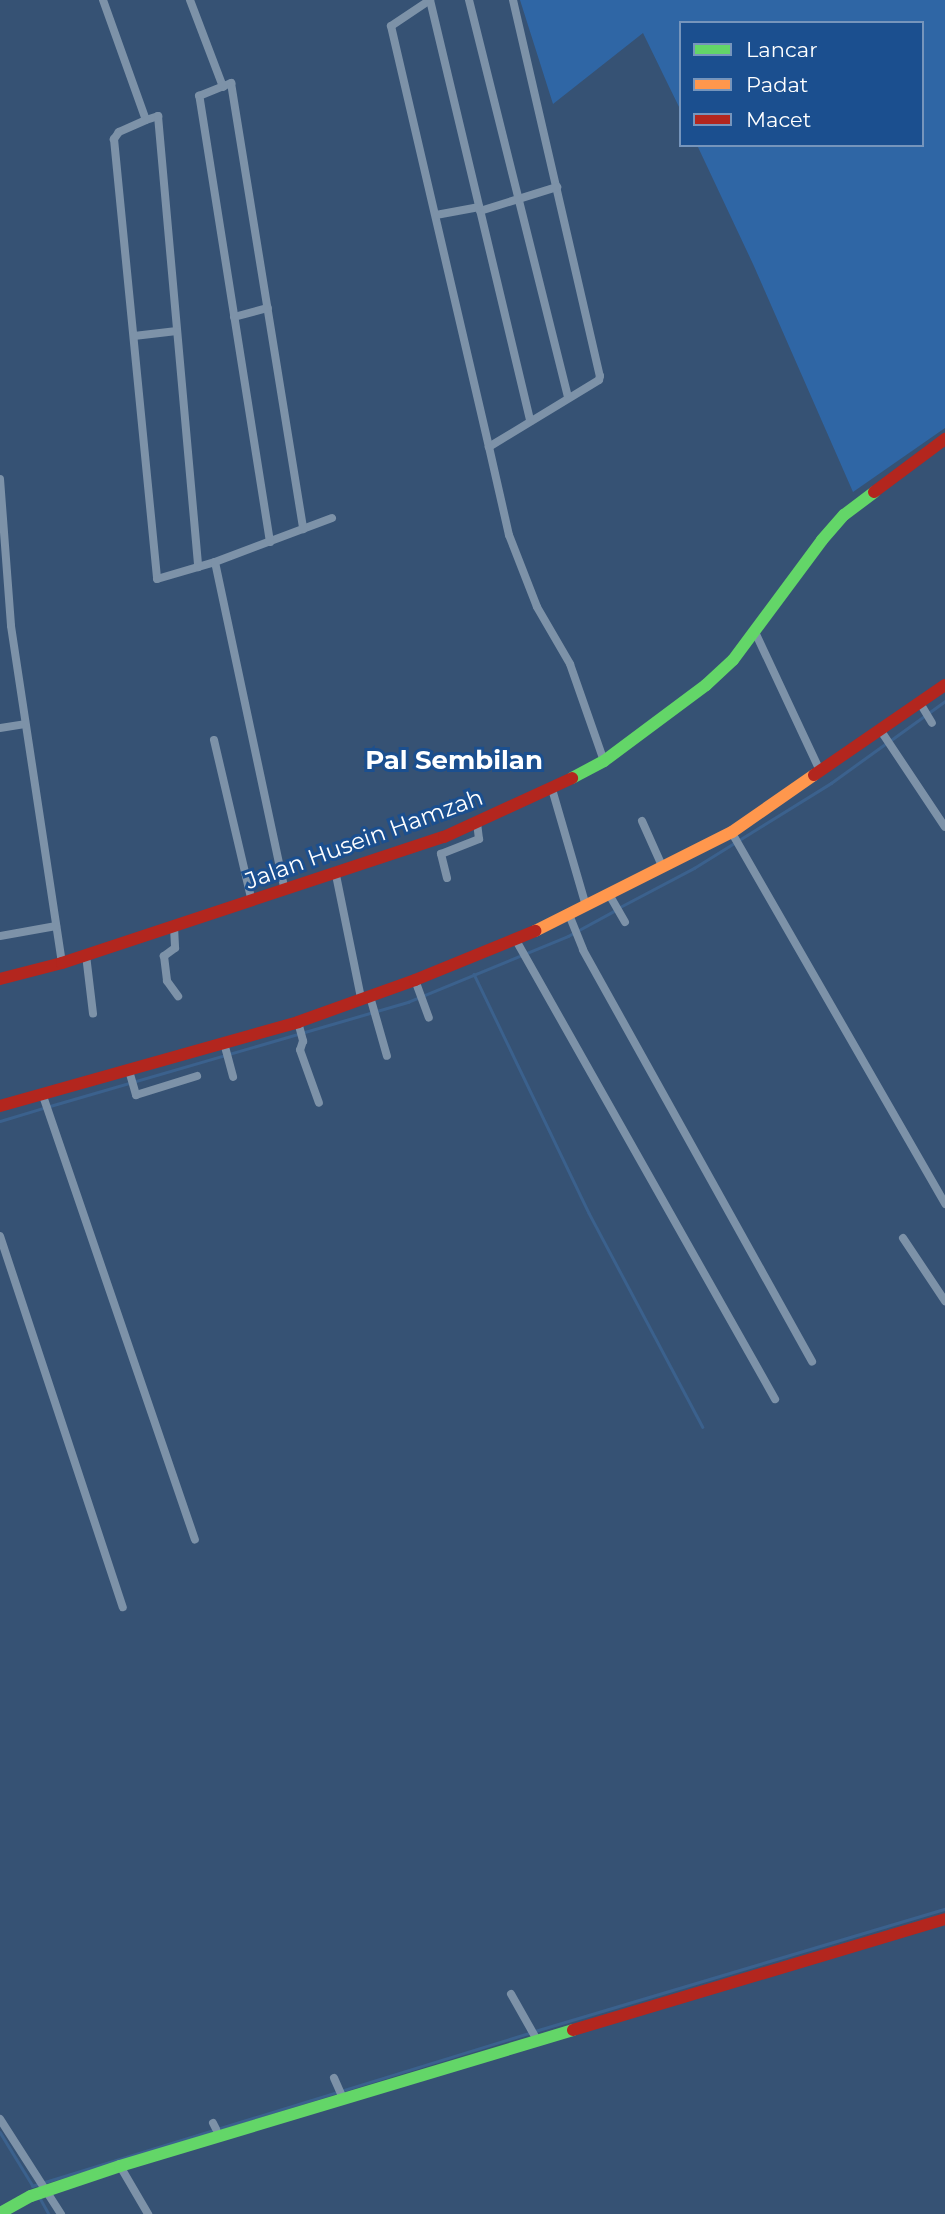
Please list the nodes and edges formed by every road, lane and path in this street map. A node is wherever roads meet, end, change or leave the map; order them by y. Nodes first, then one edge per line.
1 (103, 0) edge
2 (190, 0) edge
3 (430, 0) edge
4 (469, 0) edge
5 (513, 0) edge
6 (223, 87) junction
7 (146, 120) junction
8 (557, 187) junction
9 (518, 199) junction
10 (479, 209) junction
11 (436, 215) junction
12 (268, 308) junction
13 (234, 317) junction
14 (177, 331) junction
15 (134, 336) junction
16 (568, 398) junction
17 (530, 421) junction
18 (945, 439) edge
19 (488, 447) junction
20 (0, 479) edge
21 (332, 518) dead end
22 (303, 529) junction
23 (270, 542) junction
24 (215, 562) junction
25 (198, 567) junction
26 (755, 632) junction
27 (945, 685) edge
28 (921, 706) junction
29 (932, 723) dead end
30 (25, 724) junction
31 (0, 728) edge
32 (881, 731) junction
33 (214, 740) dead end
34 (604, 761) junction
35 (820, 771) junction
36 (552, 789) junction
37 (642, 821) dead end
38 (477, 822) junction
39 (945, 827) edge
40 (732, 832) junction
41 (663, 868) junction
42 (336, 875) junction
43 (447, 878) dead end
44 (285, 891) junction
45 (610, 895) junction
46 (252, 902) junction
47 (586, 906) junction
48 (570, 915) junction
49 (625, 922) dead end
50 (57, 926) junction
51 (174, 926) junction
52 (0, 936) edge
53 (516, 941) junction
54 (86, 955) junction
55 (62, 963) junction
56 (0, 979) edge
57 (417, 982) junction
58 (178, 996) dead end
59 (367, 998) junction
60 (93, 1014) dead end
61 (429, 1018) dead end
62 (299, 1025) junction
63 (224, 1046) junction
64 (387, 1056) dead end
65 (130, 1071) junction
66 (197, 1076) dead end
67 (233, 1077) dead end
68 (43, 1097) junction
69 (319, 1103) dead end
70 (0, 1106) edge
71 (945, 1204) edge
72 (0, 1236) edge
73 (903, 1238) dead end
74 (943, 1295) edge
75 (812, 1362) dead end
76 (775, 1399) dead end
77 (195, 1539) dead end
78 (122, 1607) dead end
79 (945, 1919) edge
80 (511, 1994) dead end
81 (533, 2033) junction
82 (0, 2119) edge
83 (120, 2166) junction
84 (40, 2191) junction
85 (0, 2213) edge
86 (61, 2214) edge
87 (148, 2214) edge

1 - 7 street
2 - 6 street
3 - 10 street
3 - 11 street
4 - 9 street
5 - 8 street
6 - 12 street
6 - 13 street
7 - 14 street
7 - 15 street
8 - 9 street
8 - 16 street
9 - 10 street
9 - 16 street
10 - 11 street
10 - 17 street
11 - 19 street
12 - 13 street
12 - 22 street
13 - 23 street
14 - 15 street
14 - 25 street
15 - 25 street
16 - 17 street
17 - 19 street
18 - 26 street, Jalan Husein Hamzah
19 - 34 street
20 - 30 street
21 - 22 street
22 - 23 street
23 - 24 street
24 - 25 street
24 - 44 street
26 - 34 street, Jalan Husein Hamzah
26 - 35 street
27 - 28 street
28 - 29 street
28 - 32 street
30 - 31 street
30 - 50 street
32 - 35 street
32 - 39 street
33 - 46 street
34 - 36 street, Jalan Husein Hamzah
35 - 40 street
36 - 38 street, Jalan Husein Hamzah
36 - 47 street
37 - 41 street
38 - 42 street, Jalan Husein Hamzah
38 - 43 street
40 - 41 street
40 - 71 street
41 - 45 street
42 - 44 street, Jalan Husein Hamzah
42 - 59 street
44 - 46 street, Jalan Husein Hamzah
45 - 47 street
45 - 49 street
46 - 51 street, Jalan Husein Hamzah
47 - 48 street
48 - 53 street
48 - 75 street
50 - 52 street
50 - 55 street
51 - 54 street, Jalan Husein Hamzah
51 - 58 street
53 - 57 street
53 - 76 street
54 - 55 street, Jalan Husein Hamzah
54 - 60 street
55 - 56 street, Jalan Husein Hamzah
57 - 59 street
57 - 61 street
59 - 62 street
59 - 64 street
62 - 63 street
62 - 69 street
63 - 65 street
63 - 67 street
65 - 66 street
65 - 68 street
68 - 70 street
68 - 77 street
72 - 78 street
73 - 74 street
79 - 81 street
80 - 81 street
81 - 83 street
82 - 84 street
83 - 84 street
83 - 87 street
84 - 85 street
84 - 86 street

